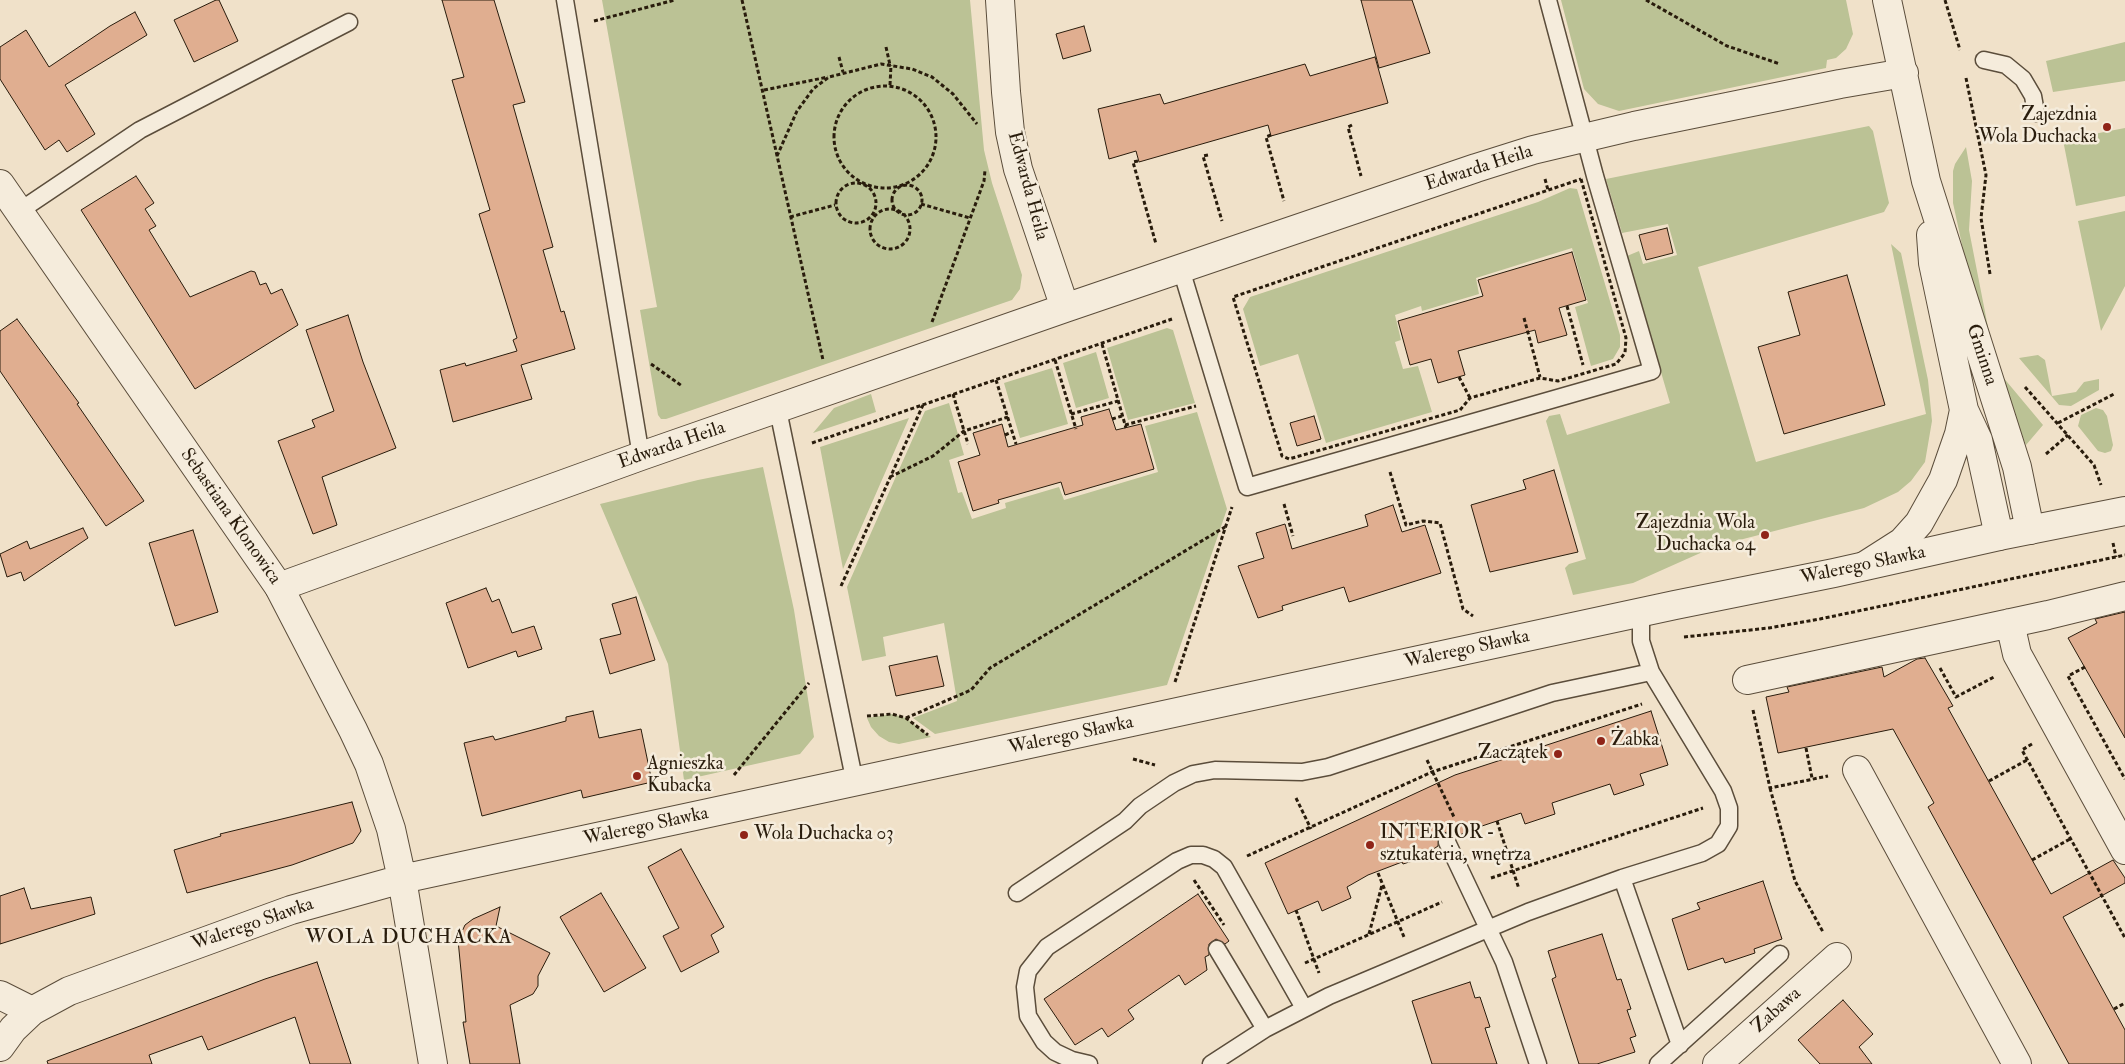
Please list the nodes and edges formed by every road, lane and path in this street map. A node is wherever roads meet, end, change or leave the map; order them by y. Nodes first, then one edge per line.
1 (565, 0) edge
2 (676, 0) edge
3 (742, 0) edge
4 (1000, 0) edge
5 (1548, 0) edge
6 (1646, 0) edge
7 (1887, 0) edge
8 (1945, 0) edge
9 (349, 22) dead end
10 (569, 26) junction
11 (886, 47) dead end
12 (1962, 57) dead end
13 (839, 58) dead end
14 (1984, 60) dead end
15 (891, 65) junction
16 (1781, 65) dead end
17 (842, 72) junction
18 (1965, 72) dead end
19 (1904, 73) junction
20 (828, 77) junction
21 (890, 85) junction
22 (764, 90) junction
23 (2036, 113) dead end
24 (1352, 125) dead end
25 (980, 128) dead end
26 (1271, 135) dead end
27 (1584, 137) junction
28 (1208, 155) dead end
29 (778, 156) junction
30 (1138, 161) dead end
31 (986, 165) dead end
32 (1361, 178) dead end
33 (1926, 182) junction
34 (0, 184) edge
35 (863, 184) junction
36 (903, 185) junction
37 (1284, 203) dead end
38 (921, 204) junction
39 (835, 205) junction
40 (18, 212) junction
41 (900, 212) junction
42 (873, 216) junction
43 (790, 217) junction
44 (970, 218) junction
45 (1223, 225) dead end
46 (1157, 247) dead end
47 (1182, 269) junction
48 (1991, 276) dead end
49 (1567, 306) dead end
50 (1065, 308) junction
51 (1524, 318) dead end
52 (931, 326) dead end
53 (1178, 327) dead end
54 (1102, 344) junction
55 (1055, 360) junction
56 (824, 361) dead end
57 (1585, 373) junction
58 (1459, 377) dead end
59 (1540, 378) junction
60 (996, 380) junction
61 (2022, 383) dead end
62 (953, 394) junction
63 (2114, 394) dead end
64 (1470, 398) junction
65 (1118, 401) junction
66 (924, 405) junction
67 (1202, 405) dead end
68 (778, 410) junction
69 (1964, 410) junction
70 (1071, 414) junction
71 (1122, 416) junction
72 (1008, 417) junction
73 (1112, 419) dead end
74 (2058, 423) junction
75 (1076, 429) dead end
76 (964, 431) junction
77 (1012, 432) junction
78 (1005, 435) dead end
79 (2068, 435) junction
80 (812, 442) dead end
81 (968, 444) dead end
82 (1016, 444) dead end
83 (641, 456) junction
84 (2043, 456) dead end
85 (1390, 469) dead end
86 (2099, 476) dead end
87 (890, 477) junction
88 (1293, 502) dead end
89 (1274, 503) dead end
90 (1241, 504) dead end
91 (1284, 504) junction
92 (2125, 511) edge
93 (1226, 527) junction
94 (2030, 530) junction
95 (1293, 536) dead end
96 (1999, 536) junction
97 (2125, 555) edge
98 (1863, 567) junction
99 (279, 587) junction
100 (840, 588) dead end
101 (2125, 596) edge
102 (1641, 612) junction
103 (1475, 618) dead end
104 (2010, 623) junction
105 (1641, 641) junction
106 (1925, 642) junction
107 (827, 644) junction
108 (2085, 667) dead end
109 (1651, 672) junction
110 (1998, 675) dead end
111 (1747, 680) joint
112 (1173, 689) dead end
113 (1666, 696) junction
114 (867, 718) dead end
115 (906, 718) junction
116 (931, 737) dead end
117 (1419, 738) junction
118 (2036, 742) dead end
119 (1806, 748) dead end
120 (2026, 760) junction
121 (1857, 770) joint
122 (1284, 772) junction
123 (1432, 772) junction
124 (733, 776) dead end
125 (1812, 778) junction
126 (2125, 779) edge
127 (1989, 781) dead end
128 (855, 783) junction
129 (1770, 788) junction
130 (1726, 801) junction
131 (1497, 821) dead end
132 (1458, 826) dead end
133 (1311, 829) junction
134 (2070, 839) junction
135 (1447, 842) dead end
136 (2125, 850) edge
137 (1180, 860) junction
138 (2032, 860) dead end
139 (1224, 867) junction
140 (1512, 871) junction
141 (1378, 873) dead end
142 (1622, 878) junction
143 (402, 880) junction
144 (1195, 880) junction
145 (1485, 880) dead end
146 (1382, 884) junction
147 (1017, 893) dead end
148 (1442, 902) dead end
149 (1296, 910) dead end
150 (1528, 912) junction
151 (1398, 922) junction
152 (1226, 928) dead end
153 (1487, 930) junction
154 (1369, 934) junction
155 (2125, 938) edge
156 (1218, 949) dead end
157 (1780, 954) dead end
158 (1836, 957) joint
159 (1312, 960) junction
160 (1414, 960) junction
161 (1284, 973) junction
162 (0, 994) edge
163 (1330, 996) junction
164 (2125, 1003) edge
165 (1304, 1008) junction
166 (2114, 1009) dead end
167 (32, 1011) junction
168 (1265, 1029) junction
169 (1680, 1045) junction
170 (0, 1047) edge
171 (432, 1064) edge
172 (1090, 1064) edge
173 (1212, 1064) edge
174 (1538, 1064) edge
175 (1658, 1064) edge
176 (1717, 1064) edge
177 (2018, 1064) edge

1 - 10 lane
2 - 10 path
3 - 22 path
4 - 50 street, Edwarda Heila
5 - 27 lane
6 - 16 path
7 - 19 street, Gminna
8 - 12 path
9 - 40 lane
10 - 83 lane
11 - 15 path
13 - 17 path
14 - 23 lane
15 - 17 path
15 - 21 path
15 - 25 path
17 - 20 path
18 - 48 path
19 - 27 street, Edwarda Heila
19 - 33 street, Gminna
20 - 22 path
20 - 29 path
21 - 35 path
21 - 36 path
22 - 29 path
24 - 32 path
26 - 37 path
27 - 47 street, Edwarda Heila
27 - 47 lane
28 - 45 path
29 - 43 path
30 - 46 path
31 - 44 path
33 - 69 street, Gminna
33 - 94 street, Gminna
34 - 40 street, Sebastiana Klonowica
35 - 36 path
35 - 39 path
35 - 42 path
36 - 38 path
36 - 41 path
38 - 41 path
38 - 44 path
39 - 42 path
39 - 43 path
40 - 99 street, Sebastiana Klonowica
41 - 42 path
41 - 42 path
43 - 56 path
44 - 52 path
47 - 50 street, Edwarda Heila
49 - 57 path
50 - 68 street, Edwarda Heila
51 - 59 path
53 - 54 path
54 - 55 path
54 - 65 path
55 - 60 path
55 - 70 path
57 - 59 path
57 - 64 path
58 - 64 path
59 - 64 path
60 - 62 path
60 - 72 path
61 - 74 path
62 - 66 path
62 - 76 path
63 - 74 path
65 - 70 path
65 - 71 path
66 - 80 path
66 - 87 path
67 - 71 path
68 - 83 street, Edwarda Heila
68 - 107 lane
69 - 96 street, Gminna
69 - 98 street, Gminna
70 - 75 path
71 - 73 path
72 - 76 path
72 - 77 path
74 - 79 path
76 - 81 path
76 - 87 path
77 - 78 path
77 - 82 path
79 - 84 path
79 - 86 path
83 - 99 street, Edwarda Heila
85 - 103 path
87 - 100 path
88 - 91 path
89 - 91 path
90 - 93 path
91 - 95 path
92 - 94 street, Walerego Sławka
93 - 112 path
93 - 115 path
94 - 96 street, Walerego Sławka
96 - 98 street, Walerego Sławka
97 - 105 path
98 - 102 street, Walerego Sławka
99 - 143 street, Sebastiana Klonowica
101 - 104 street
102 - 105 lane
102 - 128 street, Walerego Sławka
104 - 106 street
104 - 136 street
105 - 109 lane
106 - 110 path
106 - 111 street
107 - 124 path
107 - 128 lane
108 - 126 path
109 - 113 lane
109 - 117 lane
111 - 129 path
113 - 123 path
113 - 130 lane
114 - 115 path
115 - 116 path
117 - 122 lane
117 - 123 path
118 - 120 path
119 - 125 path
120 - 127 path
120 - 134 path
121 - 125 path
121 - 177 street
122 - 133 path
122 - 147 lane
123 - 132 path
123 - 133 path
125 - 129 path
128 - 143 street, Walerego Sławka
129 - 158 path
130 - 140 path
130 - 142 lane
131 - 140 path
133 - 139 path
134 - 138 path
134 - 155 path
135 - 153 lane
137 - 139 lane
137 - 144 path
137 - 172 lane
139 - 144 path
139 - 161 lane
140 - 145 path
140 - 150 path
141 - 146 path
142 - 150 lane
142 - 169 lane
143 - 167 street, Walerego Sławka
143 - 171 street, Sebastiana Klonowica
144 - 152 path
146 - 151 path
146 - 154 path
148 - 151 path
149 - 159 path
150 - 153 lane
151 - 154 path
151 - 160 path
153 - 160 lane
153 - 174 lane
154 - 159 path
156 - 168 lane
157 - 169 lane
158 - 176 street, Zabawa
159 - 161 path
159 - 163 path
160 - 163 lane
161 - 165 lane
162 - 167 street
163 - 165 lane
164 - 166 path
165 - 168 lane
167 - 170 street, Walerego Sławka
168 - 173 lane
169 - 175 lane

